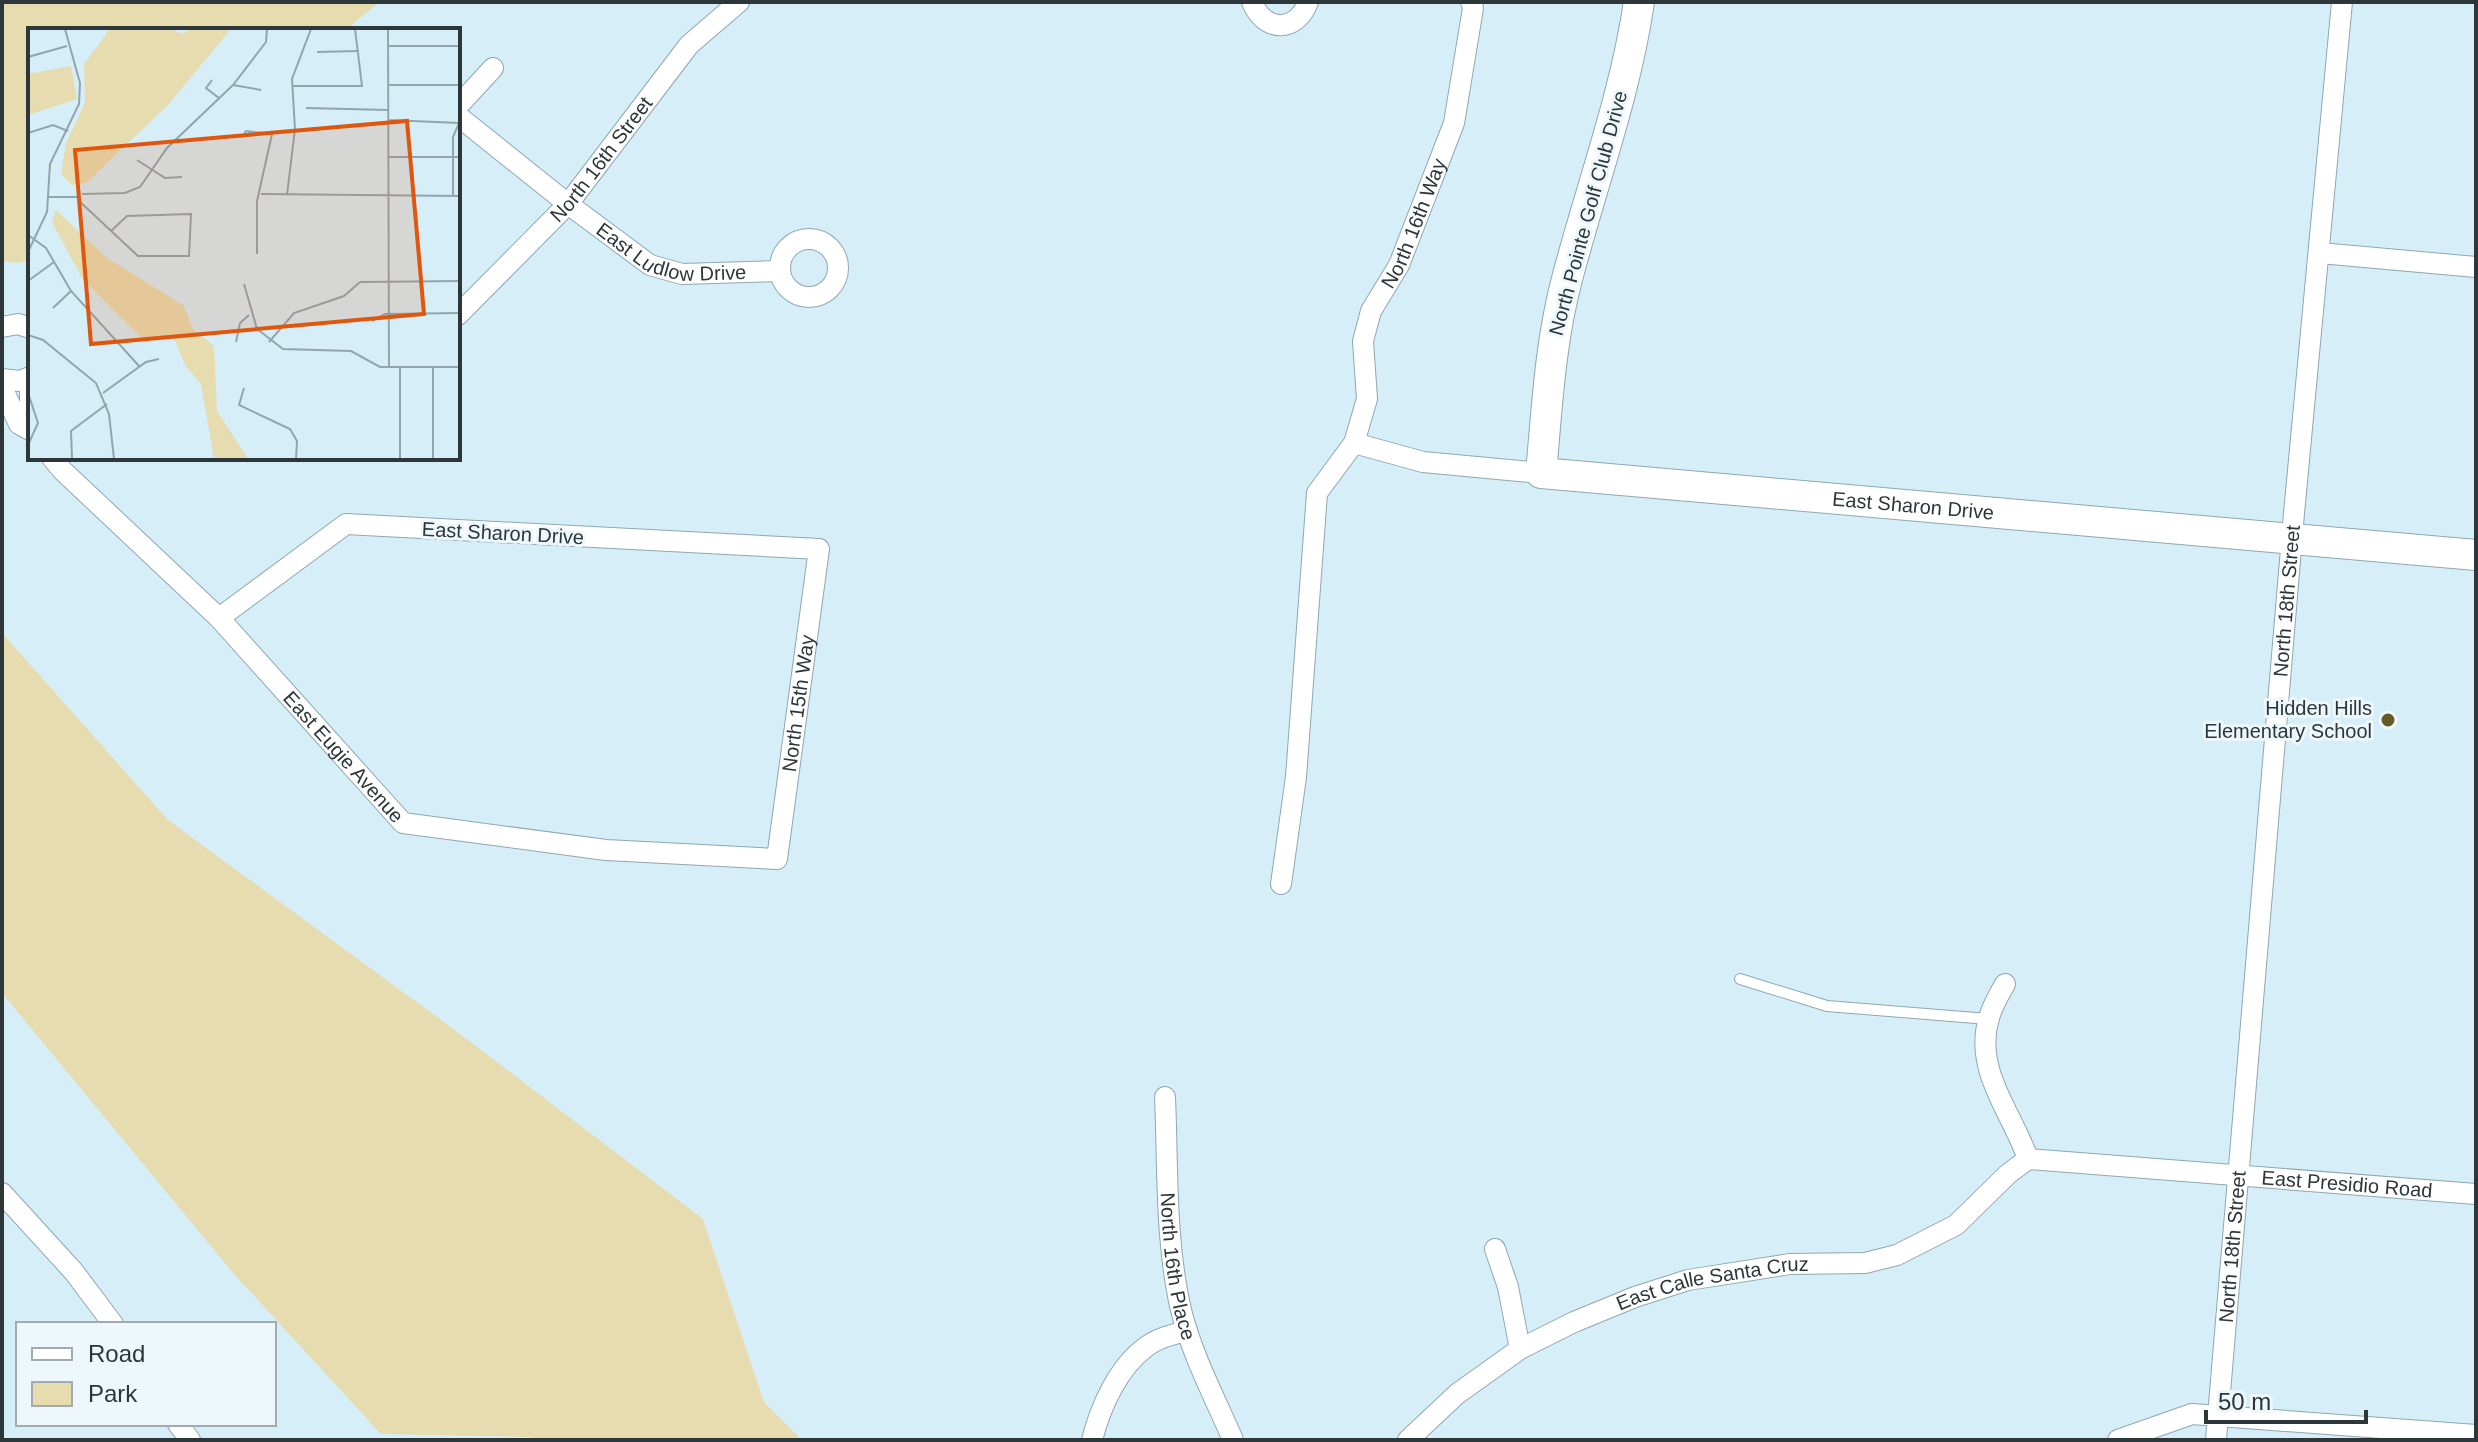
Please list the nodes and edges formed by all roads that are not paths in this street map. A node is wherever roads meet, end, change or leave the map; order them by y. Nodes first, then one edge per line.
1 (739, 2) edge
2 (1252, 2) edge
3 (1308, 2) edge
4 (1471, 2) edge
5 (1639, 2) edge
6 (2342, 2) edge
7 (493, 68) dead end
8 (460, 104) edge
9 (460, 118) edge
10 (568, 204) junction
11 (2320, 253) junction
12 (2476, 267) edge
13 (780, 271) dead end
14 (460, 313) edge
15 (2, 327) edge
16 (28, 327) edge
17 (28, 378) edge
18 (2, 379) edge
19 (2, 387) edge
20 (28, 428) edge
21 (1354, 443) junction
22 (54, 460) edge
23 (1541, 473) junction
24 (2292, 538) junction
25 (819, 549) joint
26 (2476, 555) edge
27 (219, 618) junction
28 (777, 859) joint
29 (1281, 884) dead end
30 (1740, 979) dead end
31 (2005, 984) dead end
32 (1988, 1019) junction
33 (1165, 1097) dead end
34 (2028, 1159) junction
35 (2237, 1176) junction
36 (2, 1193) edge
37 (2476, 1194) edge
38 (1495, 1249) dead end
39 (112, 1322) edge
40 (1187, 1331) junction
41 (1520, 1349) junction
42 (2218, 1414) junction
43 (2476, 1435) edge
44 (1092, 1440) edge
45 (1233, 1440) edge
46 (1408, 1440) edge
47 (2118, 1440) edge
48 (2216, 1440) edge

1 - 10 street, North 16th Street
2 - 3 street
4 - 21 street, North 16th Way
5 - 23 street, North Pointe Golf Club Drive
6 - 11 street, North 18th Street
7 - 8 street
9 - 10 street, East Ludlow Drive
10 - 13 street, East Ludlow Drive
10 - 14 street, North 16th Street
11 - 12 street
11 - 24 street, North 18th Street
15 - 16 street
17 - 18 street
19 - 20 street
21 - 23 street, East Sharon Drive
21 - 29 street
22 - 27 street, East Eugie Avenue
23 - 24 street, East Sharon Drive
24 - 26 street, East Sharon Drive
24 - 35 street, North 18th Street
25 - 27 street, East Sharon Drive
25 - 28 street, North 15th Way
27 - 28 street, East Eugie Avenue
30 - 32 lane
31 - 32 street
32 - 34 street
33 - 40 street, North 16th Place
34 - 35 street, East Presidio Road
34 - 41 street, East Calle Santa Cruz
35 - 37 street, East Presidio Road
35 - 42 street, North 18th Street
36 - 39 street
38 - 41 street
40 - 44 street, North 16th Place
40 - 45 street
41 - 46 street, East Calle Santa Cruz
42 - 43 street
42 - 47 street
42 - 48 street, North 18th Street

